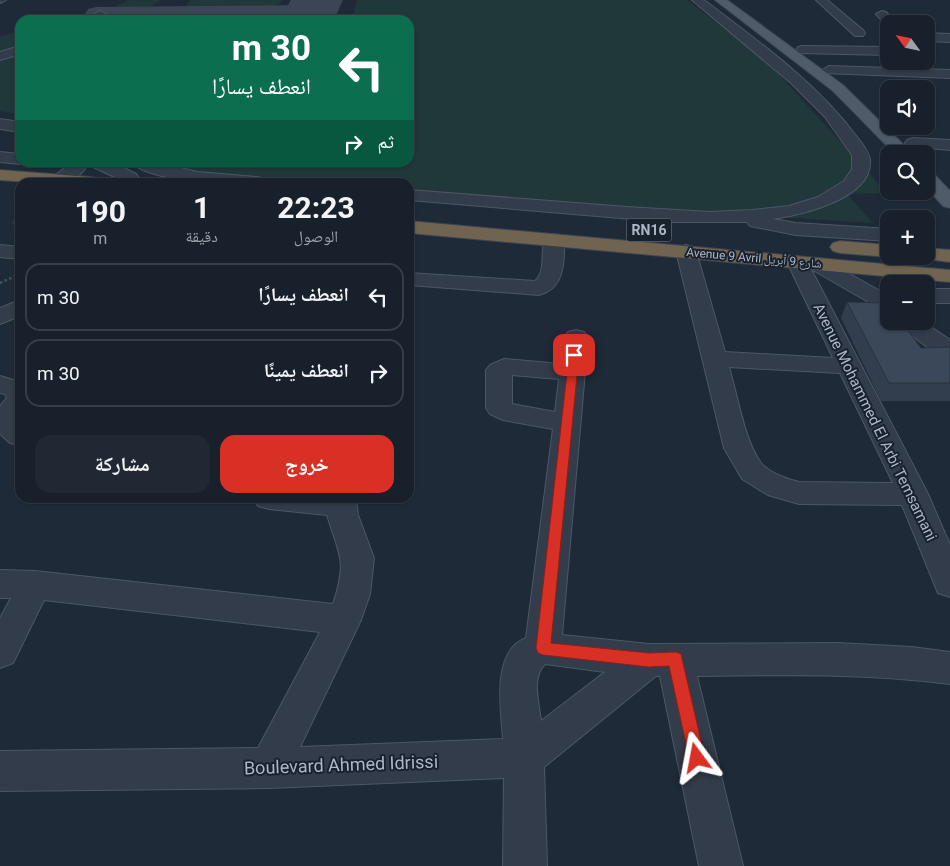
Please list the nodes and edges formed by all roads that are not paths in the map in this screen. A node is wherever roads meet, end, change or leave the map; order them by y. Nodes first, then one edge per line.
1 (697, 0) edge
2 (720, 0) edge
3 (731, 0) edge
4 (821, 0) edge
5 (938, 25) dead end
6 (859, 33) dead end
7 (950, 36) edge
8 (935, 37) edge
9 (802, 50) junction
10 (880, 50) edge
11 (15, 52) edge
12 (0, 56) edge
13 (829, 70) junction
14 (950, 74) edge
15 (0, 111) edge
16 (15, 113) edge
17 (880, 113) edge
18 (0, 124) edge
19 (15, 126) edge
20 (0, 134) edge
21 (902, 135) edge
22 (15, 136) edge
23 (0, 145) edge
24 (908, 145) edge
25 (911, 145) edge
26 (950, 145) edge
27 (15, 146) edge
28 (935, 148) edge
29 (0, 157) edge
30 (15, 158) edge
31 (77, 167) edge
32 (107, 167) edge
33 (152, 167) edge
34 (935, 167) edge
35 (0, 175) edge
36 (44, 178) edge
37 (60, 178) edge
38 (130, 178) edge
39 (208, 178) edge
40 (950, 180) edge
41 (935, 186) edge
42 (0, 192) edge
43 (15, 194) edge
44 (414, 195) edge
45 (950, 202) edge
46 (414, 210) edge
47 (742, 217) junction
48 (414, 227) edge
49 (880, 235) edge
50 (712, 236) dead end
51 (752, 239) dead end
52 (554, 240) junction
53 (880, 250) edge
54 (0, 251) edge
55 (686, 251) junction
56 (15, 252) edge
57 (935, 255) edge
58 (950, 256) edge
59 (808, 263) junction
60 (950, 276) edge
61 (414, 279) edge
62 (935, 296) edge
63 (950, 296) edge
64 (880, 297) edge
65 (15, 310) edge
66 (0, 317) edge
67 (919, 330) edge
68 (576, 338) dead end
69 (950, 348) edge
70 (715, 359) junction
71 (850, 366) junction
72 (572, 372) junction
73 (15, 407) edge
74 (0, 419) edge
75 (567, 423) junction
76 (15, 432) edge
77 (913, 494) junction
78 (340, 503) edge
79 (950, 583) edge
80 (0, 584) edge
81 (35, 585) junction
82 (344, 620) junction
83 (543, 648) junction
84 (0, 652) edge
85 (662, 659) junction
86 (950, 668) edge
87 (524, 758) junction
88 (269, 768) junction
89 (0, 771) edge
90 (525, 866) edge
91 (721, 866) edge

1 - 47 street
2 - 24 main road
3 - 9 main road
4 - 6 street
5 - 7 street
7 - 8 street
9 - 10 street
9 - 13 main road
11 - 12 street
13 - 14 street
13 - 17 main road
15 - 16 street
18 - 19 street
20 - 22 street
21 - 25 main road
23 - 27 street
26 - 28 street
29 - 30 street
31 - 37 street
32 - 38 street
33 - 39 street
34 - 40 main road
35 - 36 highway
41 - 45 main road
42 - 43 highway
44 - 47 street
46 - 50 highway, Avenue 9 Avril شارع 9 أبريل / RN16
47 - 49 street
48 - 52 highway, Avenue 9 Avril شارع 9 أبريل / RN16
51 - 53 highway, Avenue 9 Avril شارع 9 أبريل
52 - 55 highway, Avenue 9 Avril شارع 9 أبريل / RN16
52 - 61 street
54 - 56 street
55 - 59 highway, Avenue 9 Avril شارع 9 أبريل / RN16
55 - 70 street
57 - 58 highway
59 - 60 highway, Avenue 9 Avril شارع 9 أبريل / RN16
59 - 64 street
59 - 71 street, Avenue Mohammed El Arbi Temsamani
62 - 63 street
65 - 66 street
67 - 69 street
68 - 72 street
70 - 71 street
70 - 77 street
71 - 77 street, Avenue Mohammed El Arbi Temsamani
72 - 75 street
72 - 75 street
73 - 74 street
74 - 76 street
75 - 83 street
77 - 79 street, Avenue Mohammed El Arbi Temsamani
78 - 82 street
80 - 81 street
81 - 82 street
81 - 84 street
82 - 88 street
83 - 85 street
83 - 87 street
85 - 86 street
85 - 87 street
85 - 91 street
87 - 88 street, Boulevard Ahmed Idrissi
87 - 90 street
88 - 89 street, Boulevard Ahmed Idrissi

